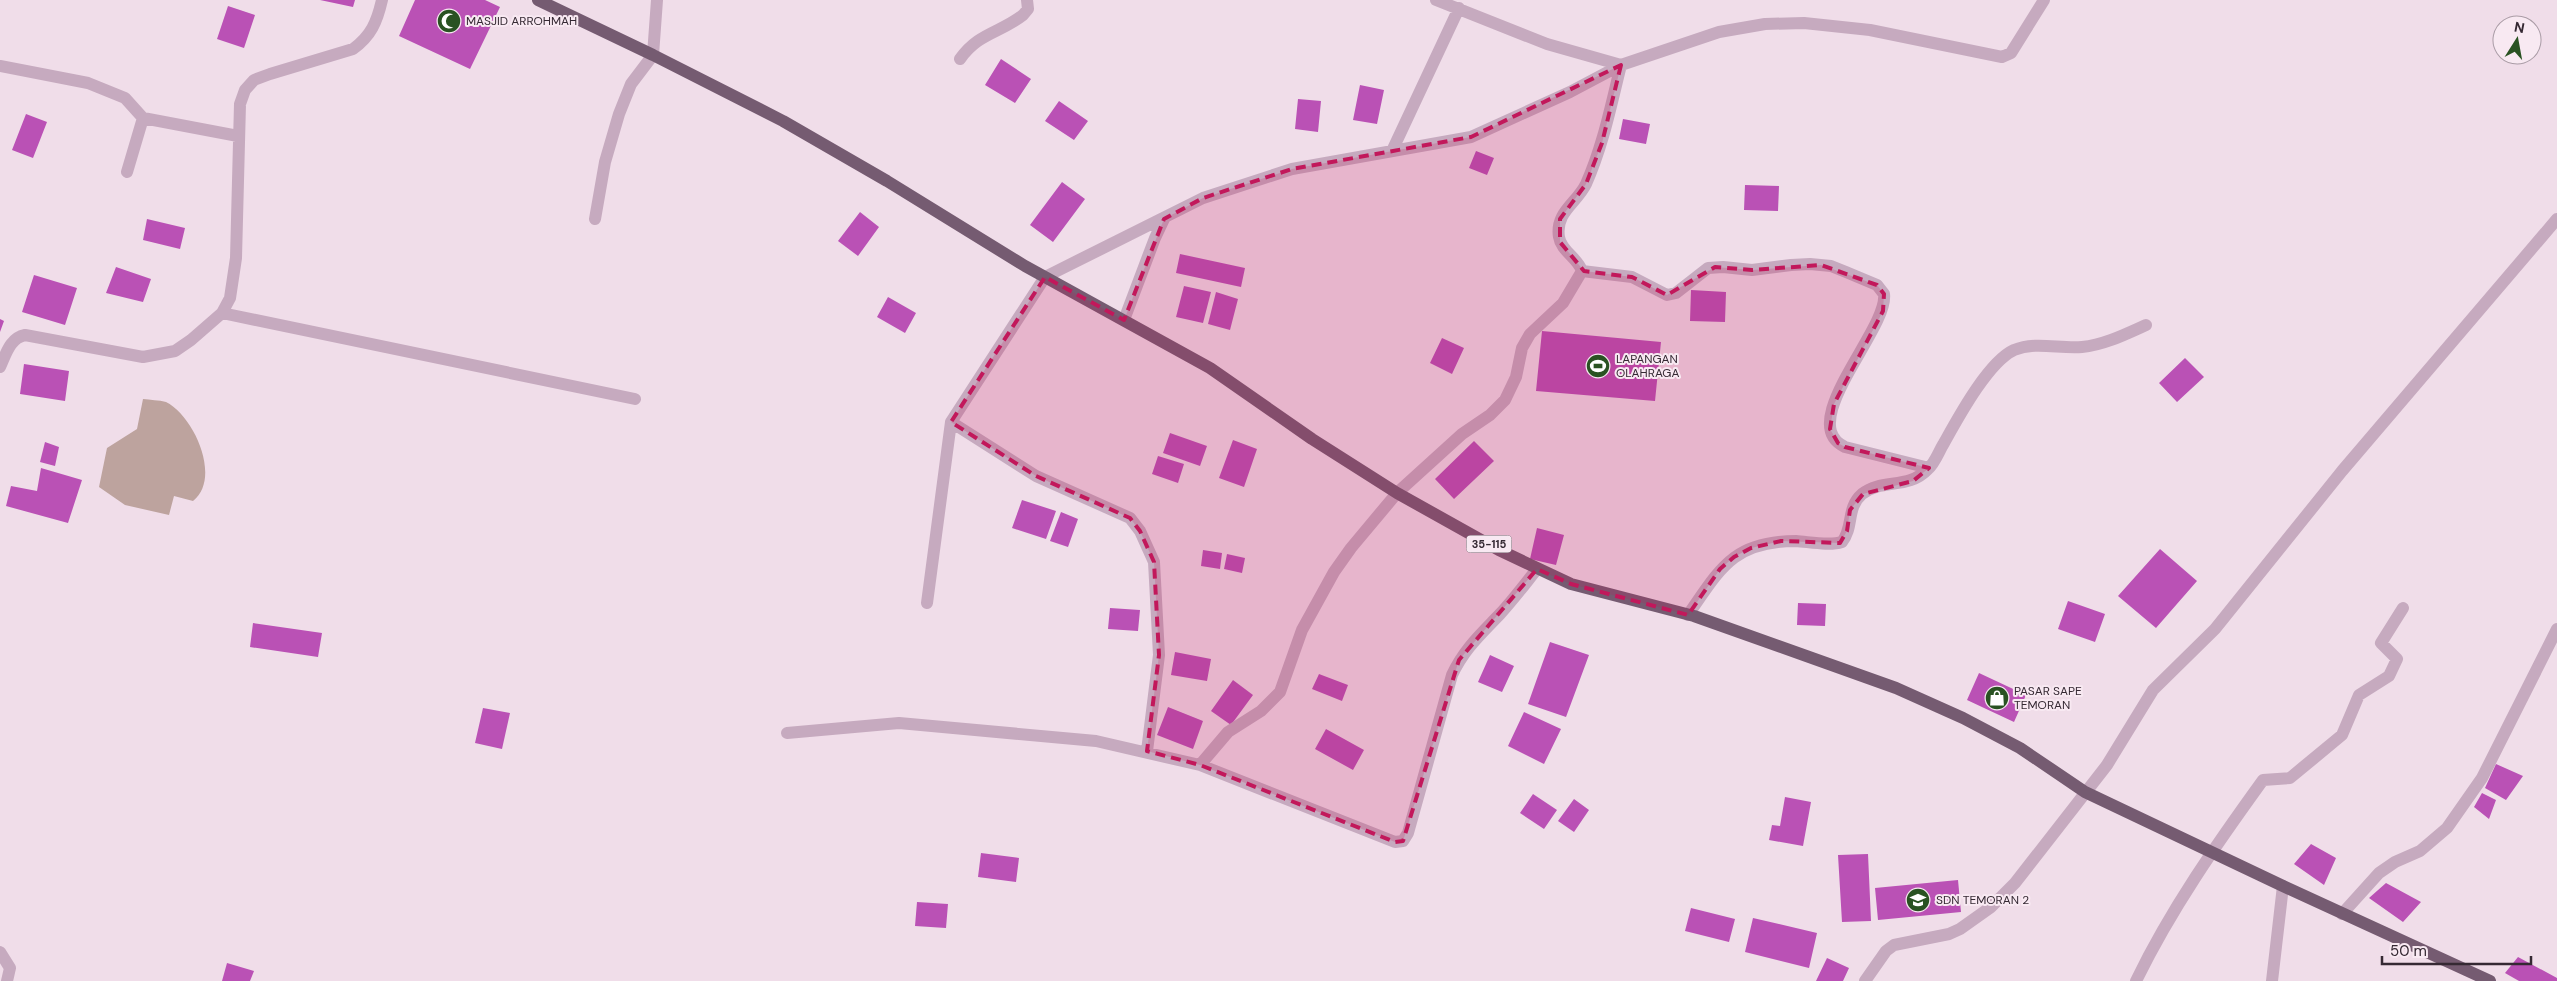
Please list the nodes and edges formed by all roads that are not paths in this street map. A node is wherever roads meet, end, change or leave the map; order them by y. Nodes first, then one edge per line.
1 (382, 0) edge
2 (538, 0) edge
3 (657, 0) edge
4 (1027, 0) edge
5 (1436, 0) edge
6 (2044, 0) edge
7 (1459, 8) junction
8 (653, 54) junction
9 (960, 59) dead end
10 (1621, 65) junction
11 (0, 66) edge
12 (143, 118) junction
13 (238, 136) junction
14 (1392, 151) junction
15 (126, 172) dead end
16 (595, 219) dead end
17 (1164, 219) junction
18 (2557, 219) edge
19 (1582, 271) junction
20 (1045, 277) junction
21 (222, 313) junction
22 (1124, 320) junction
23 (2146, 325) dead end
24 (0, 367) edge
25 (635, 399) dead end
26 (951, 422) junction
27 (1929, 468) junction
28 (1397, 493) junction
29 (1537, 569) junction
30 (926, 603) dead end
31 (2403, 608) dead end
32 (1688, 615) junction
33 (2557, 629) edge
34 (787, 733) dead end
35 (1147, 751) junction
36 (1200, 765) junction
37 (2085, 792) junction
38 (2211, 852) junction
39 (2283, 886) junction
40 (2342, 914) junction
41 (0, 952) edge
42 (7, 981) edge
43 (1865, 981) edge
44 (2136, 981) edge
45 (2272, 981) edge
46 (2490, 981) edge

1 - 13 street
2 - 8 main road, 35-115
3 - 8 street
4 - 9 street
5 - 7 street
6 - 10 street
7 - 10 street
7 - 14 street
8 - 16 street
8 - 20 main road, 35-115
10 - 14 street
10 - 19 street
11 - 12 street
12 - 13 street
12 - 15 street
13 - 21 street
14 - 17 street
17 - 20 street
17 - 22 street
18 - 37 street
19 - 27 street
19 - 28 street
20 - 22 main road, 35-115
20 - 26 street
21 - 24 street
21 - 25 street
22 - 28 main road, 35-115
23 - 27 street
26 - 30 street
26 - 35 street
27 - 32 street
28 - 29 main road, 35-115
28 - 36 street
29 - 32 main road, 35-115
29 - 36 street
31 - 38 street
32 - 37 main road, 35-115
33 - 40 street
34 - 35 street
35 - 36 street
37 - 38 main road, 35-115
37 - 43 street
38 - 39 main road, 35-115
38 - 44 street
39 - 40 main road, 35-115
39 - 45 street
40 - 46 main road, 35-115
41 - 42 street

